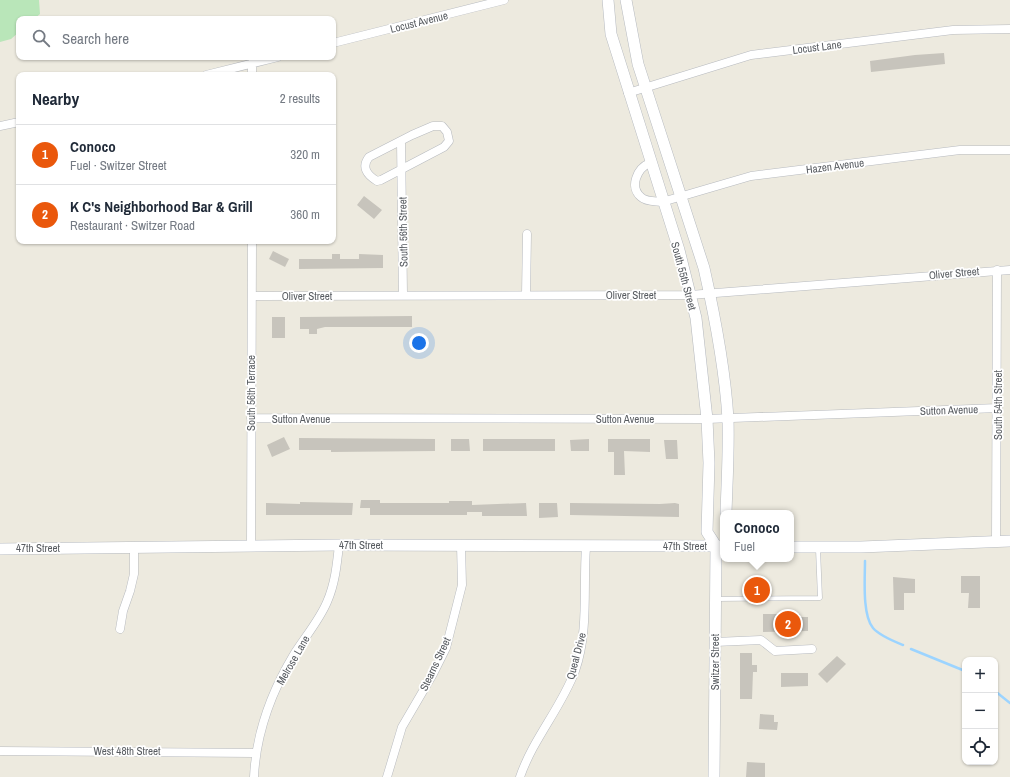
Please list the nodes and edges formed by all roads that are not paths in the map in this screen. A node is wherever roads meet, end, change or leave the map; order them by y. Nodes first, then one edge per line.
1 (504, 0) edge
2 (608, 0) edge
3 (626, 0) edge
4 (1010, 29) edge
5 (336, 42) edge
6 (267, 60) edge
7 (252, 64) junction
8 (219, 72) edge
9 (252, 72) edge
10 (646, 86) junction
11 (628, 93) junction
12 (16, 123) edge
13 (0, 126) edge
14 (401, 141) junction
15 (1010, 150) edge
16 (650, 164) junction
17 (402, 169) junction
18 (682, 196) junction
19 (662, 202) junction
20 (527, 234) dead end
21 (252, 244) edge
22 (997, 270) junction
23 (1010, 270) edge
24 (710, 294) junction
25 (403, 295) junction
26 (526, 295) junction
27 (690, 295) junction
28 (252, 296) junction
29 (998, 408) junction
30 (251, 418) junction
31 (728, 418) junction
32 (708, 419) junction
33 (726, 510) edge
34 (996, 541) junction
35 (1010, 541) edge
36 (720, 542) edge
37 (720, 543) edge
38 (339, 545) junction
39 (461, 545) junction
40 (250, 546) junction
41 (586, 546) junction
42 (794, 547) edge
43 (818, 547) junction
44 (134, 548) junction
45 (0, 549) edge
46 (720, 554) edge
47 (716, 599) junction
48 (120, 629) dead end
49 (715, 642) junction
50 (812, 649) dead end
51 (0, 751) edge
52 (255, 753) junction
53 (254, 777) edge
54 (387, 777) edge
55 (520, 777) edge
56 (714, 777) edge

1 - 5 street, Locust Avenue
2 - 11 street, South 55th Street
3 - 10 street, South 55th Street
4 - 10 street, Locust Lane
6 - 7 street
7 - 8 street
7 - 9 street
10 - 11 street, Locust Lane
10 - 18 street, South 55th Street
11 - 16 street, South 55th Street
12 - 13 street
14 - 17 street, South 56th Street
14 - 17 street
14 - 17 street
15 - 18 street, Hazen Avenue
16 - 19 street, South 55th Street
16 - 19 street
17 - 25 street, South 56th Street
18 - 19 street, Hazen Avenue
18 - 24 street, South 55th Street
19 - 27 street, South 55th Street
20 - 26 street
21 - 28 street, South 56th Terrace
22 - 23 street, Oliver Street
22 - 24 street, Oliver Street
22 - 29 street, South 54th Street
24 - 27 street, Oliver Street
24 - 31 street, South 55th Street
25 - 26 street, Oliver Street
25 - 28 street, Oliver Street
26 - 27 street, Oliver Street
27 - 32 street, South 55th Street
28 - 30 street, South 56th Terrace
29 - 31 street, Sutton Avenue
29 - 34 street, South 54th Street
30 - 32 street, Sutton Avenue
30 - 40 street, South 56th Terrace
31 - 32 street, Sutton Avenue
31 - 33 street, South 55th Street
32 - 36 street, South 55th Street
34 - 35 street
34 - 43 street
37 - 41 street, 47th Street
38 - 39 street, 47th Street
38 - 40 street, 47th Street
38 - 52 street, Melrose Lane
39 - 41 street, 47th Street
39 - 54 street, Stearns Street
40 - 44 street, 47th Street
41 - 55 street, Queal Drive
42 - 43 street
43 - 47 lane
44 - 45 street, 47th Street
44 - 48 street
46 - 47 street, Switzer Street
47 - 49 street, Switzer Street
49 - 50 street
49 - 56 street, Switzer Street
51 - 52 street, West 48th Street
52 - 53 street, Melrose Lane

